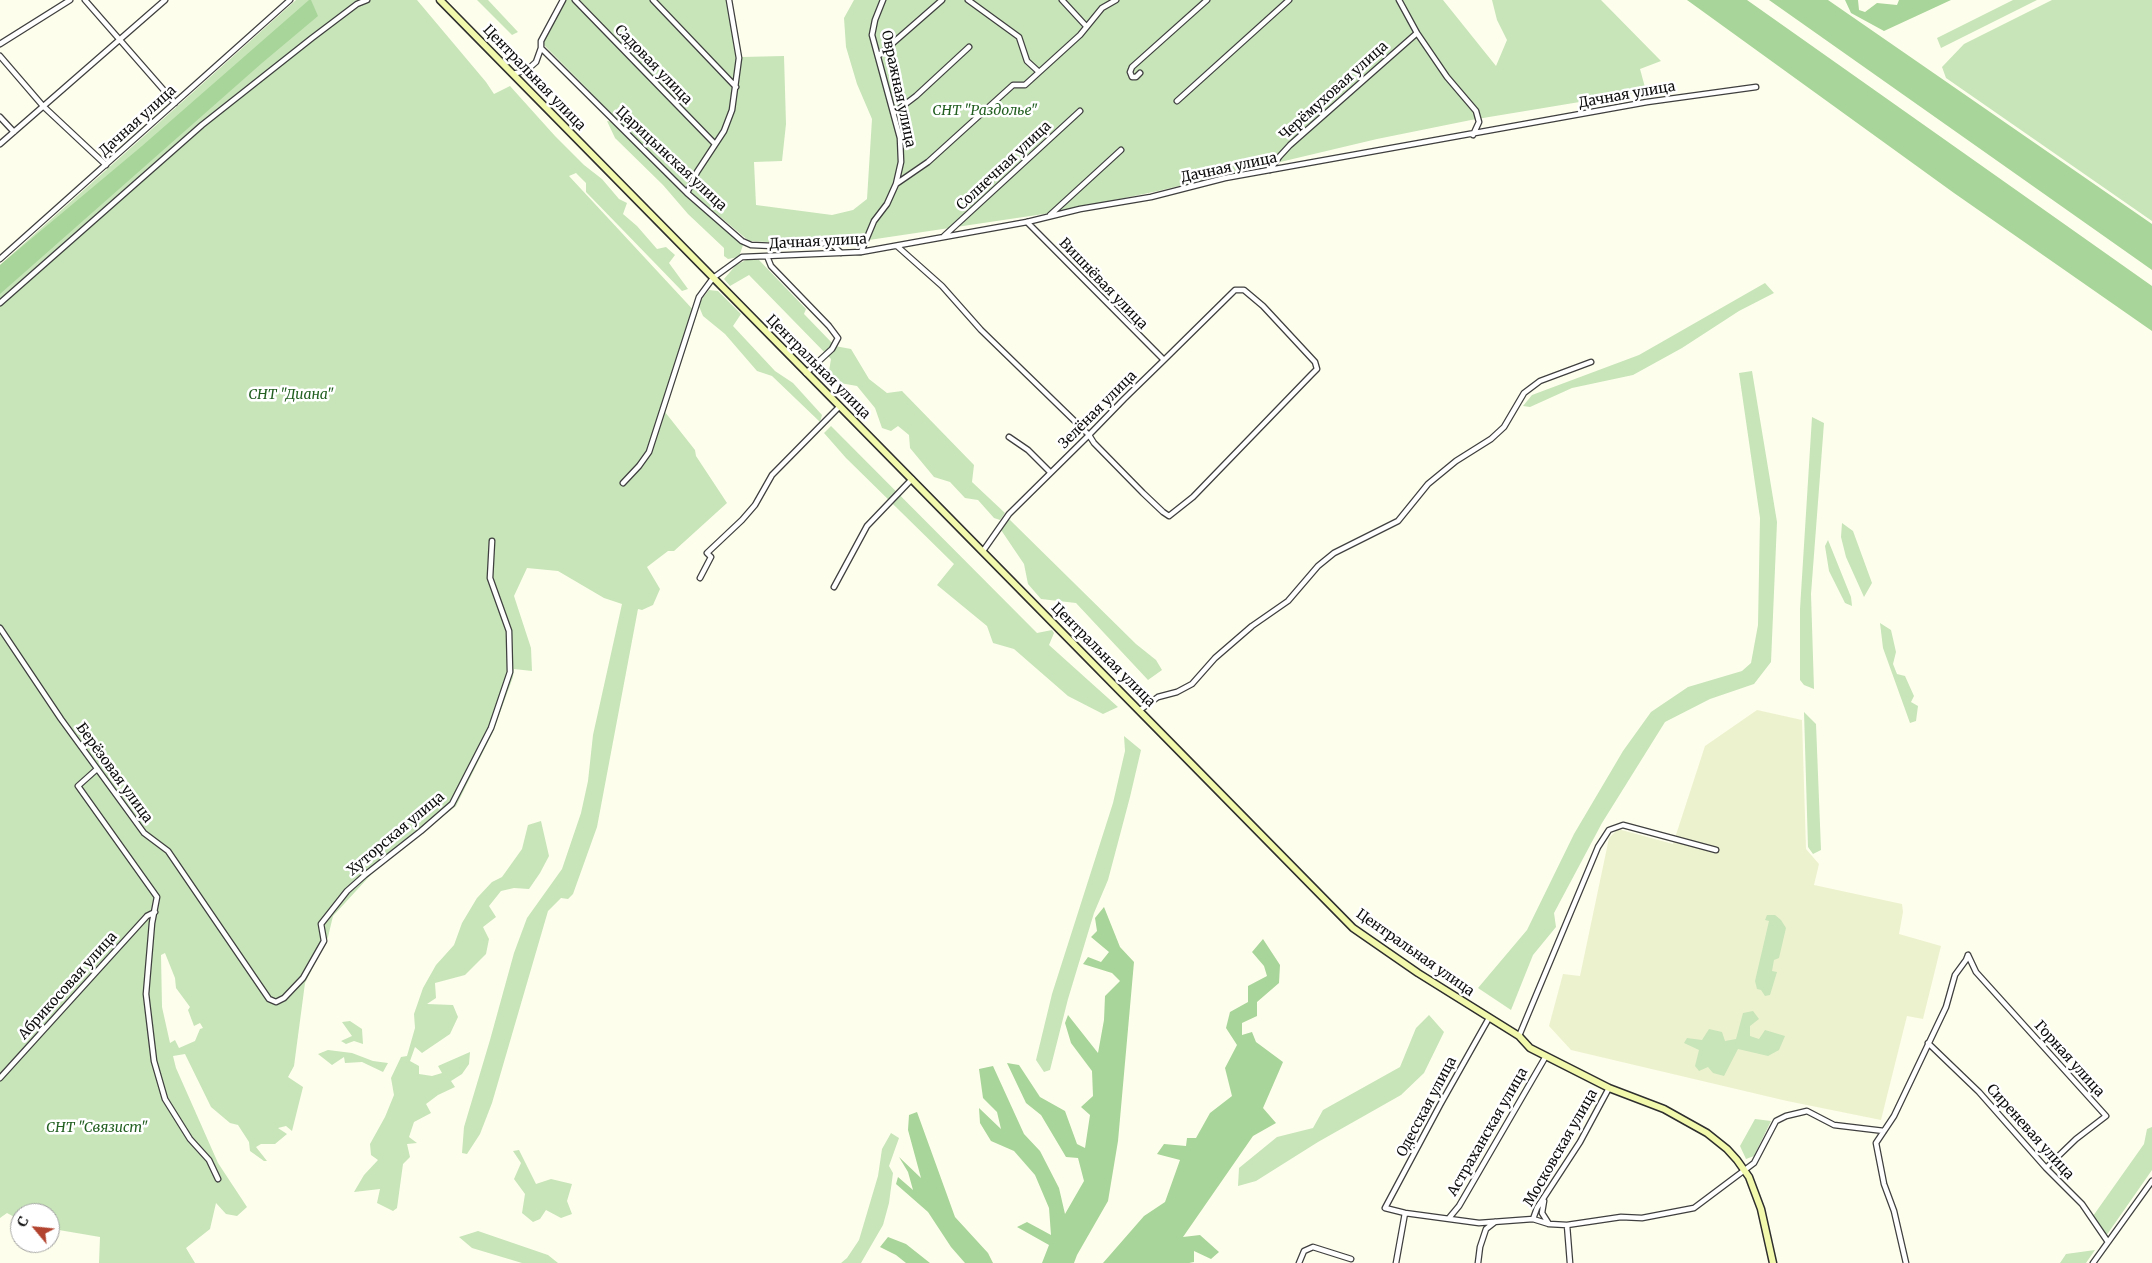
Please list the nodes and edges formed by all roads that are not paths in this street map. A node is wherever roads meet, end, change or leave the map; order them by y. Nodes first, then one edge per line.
1 (70, 0) edge
2 (85, 0) edge
3 (164, 0) edge
4 (290, 0) edge
5 (368, 0) edge
6 (440, 0) edge
7 (563, 0) edge
8 (575, 0) edge
9 (652, 0) edge
10 (730, 0) edge
11 (883, 0) edge
12 (942, 0) edge
13 (968, 0) edge
14 (1062, 0) edge
15 (1116, 0) edge
16 (1207, 0) edge
17 (1289, 0) edge
18 (1398, 0) edge
19 (1086, 26) junction
20 (1417, 32) junction
21 (120, 40) junction
22 (0, 44) edge
23 (968, 47) dead end
24 (541, 48) junction
25 (0, 56) edge
26 (878, 56) junction
27 (1039, 72) junction
28 (1140, 73) dead end
29 (513, 74) junction
30 (736, 87) junction
31 (1756, 87) dead end
32 (1177, 101) dead end
33 (175, 103) junction
34 (43, 106) junction
35 (1080, 111) dead end
36 (895, 112) junction
37 (0, 117) edge
38 (14, 132) junction
39 (1474, 135) junction
40 (0, 144) edge
41 (716, 144) junction
42 (1121, 150) dead end
43 (106, 165) junction
44 (1270, 170) junction
45 (896, 184) junction
46 (687, 193) junction
47 (1048, 217) junction
48 (1027, 222) junction
49 (943, 237) junction
50 (897, 246) junction
51 (861, 252) junction
52 (841, 254) junction
53 (766, 256) junction
54 (0, 259) edge
55 (713, 278) junction
56 (0, 303) edge
57 (1164, 360) junction
58 (1591, 362) dead end
59 (806, 373) junction
60 (840, 407) junction
61 (1089, 434) junction
62 (1009, 437) dead end
63 (1050, 472) junction
64 (912, 479) junction
65 (622, 483) dead end
66 (492, 541) dead end
67 (983, 551) junction
68 (700, 578) dead end
69 (834, 587) dead end
70 (0, 628) edge
71 (1140, 710) junction
72 (97, 769) junction
73 (1716, 850) dead end
74 (155, 912) junction
75 (269, 999) joint
76 (1489, 1018) junction
77 (1519, 1036) junction
78 (1928, 1043) junction
79 (1546, 1056) junction
80 (0, 1078) edge
81 (1609, 1088) junction
82 (1884, 1131) junction
83 (2046, 1168) junction
84 (1744, 1169) junction
85 (218, 1178) dead end
86 (2152, 1181) edge
87 (1544, 1199) junction
88 (1405, 1213) junction
89 (1449, 1218) junction
90 (1533, 1219) junction
91 (1496, 1221) junction
92 (1549, 1224) junction
93 (1567, 1225) junction
94 (2108, 1242) junction
95 (1351, 1259) dead end
96 (1299, 1263) edge
97 (1396, 1263) edge
98 (1478, 1263) edge
99 (1570, 1263) edge
100 (1773, 1263) edge
101 (1906, 1263) edge
102 (2093, 1263) edge

1 - 22 street
2 - 21 street
3 - 21 street
4 - 33 street, Дачная улица
5 - 56 street
6 - 29 street, Центральная улица
7 - 24 street
8 - 41 street, Садовая улица
9 - 30 street
10 - 30 street
11 - 26 street, Овражная улица
12 - 26 street
13 - 27 street
14 - 19 street
15 - 19 street
16 - 28 street
17 - 32 street
18 - 20 street
19 - 27 street
20 - 39 street
20 - 44 street, Черёмуховая улица
21 - 33 street
21 - 34 street
23 - 36 street
24 - 29 street
24 - 46 street, Царицынская улица
25 - 34 street
26 - 36 street, Овражная улица
27 - 45 street
29 - 55 street, Центральная улица
30 - 41 street
31 - 39 street, Дачная улица
33 - 43 street, Дачная улица
34 - 38 street
34 - 43 street
35 - 49 street, Солнечная улица
36 - 45 street, Овражная улица
37 - 38 street
38 - 40 street
39 - 44 street, Дачная улица
41 - 46 street
42 - 47 street
43 - 54 street, Дачная улица
44 - 47 street, Дачная улица
45 - 51 street, Овражная улица
46 - 52 street, Царицынская улица
47 - 48 street, Дачная улица
48 - 49 street, Дачная улица
48 - 57 street, Вишнёвая улица
49 - 50 street, Дачная улица
50 - 51 street, Дачная улица
50 - 61 street
51 - 52 street, Дачная улица
52 - 53 street, Дачная улица
53 - 55 street, Дачная улица
53 - 59 street
55 - 59 street, Центральная улица
55 - 65 street, Дачная улица
57 - 61 street, Зелёная улица
57 - 61 street, Зелёная улица
58 - 71 street
59 - 60 street, Центральная улица
60 - 64 street, Центральная улица
60 - 68 street
61 - 63 street, Зелёная улица
62 - 63 street
63 - 67 street, Зелёная улица
64 - 67 street, Центральная улица
64 - 69 street
66 - 75 street, Хуторская улица
67 - 71 street, Центральная улица
70 - 72 street, Берёзовая улица
71 - 76 street, Центральная улица
72 - 74 street
72 - 75 street, Берёзовая улица
73 - 77 street
74 - 80 street, Абрикосовая улица
74 - 85 street
76 - 77 street, Центральная улица
76 - 88 street, Одесская улица
77 - 79 street, Центральная улица
78 - 82 street
78 - 83 street, Сиреневая улица
78 - 83 street, Горная улица
79 - 81 street, Центральная улица
79 - 89 street, Астраханская улица
81 - 84 street, Центральная улица
81 - 87 street, Московская улица
82 - 84 street
82 - 101 street
83 - 94 street, Сиреневая улица
84 - 93 street
84 - 100 street, Центральная улица
86 - 94 street
87 - 90 street, Московская улица
87 - 92 street
88 - 89 street
88 - 97 street
89 - 91 street
90 - 91 street
90 - 92 street
91 - 98 street
92 - 93 street
93 - 99 street
94 - 102 street
95 - 96 street

